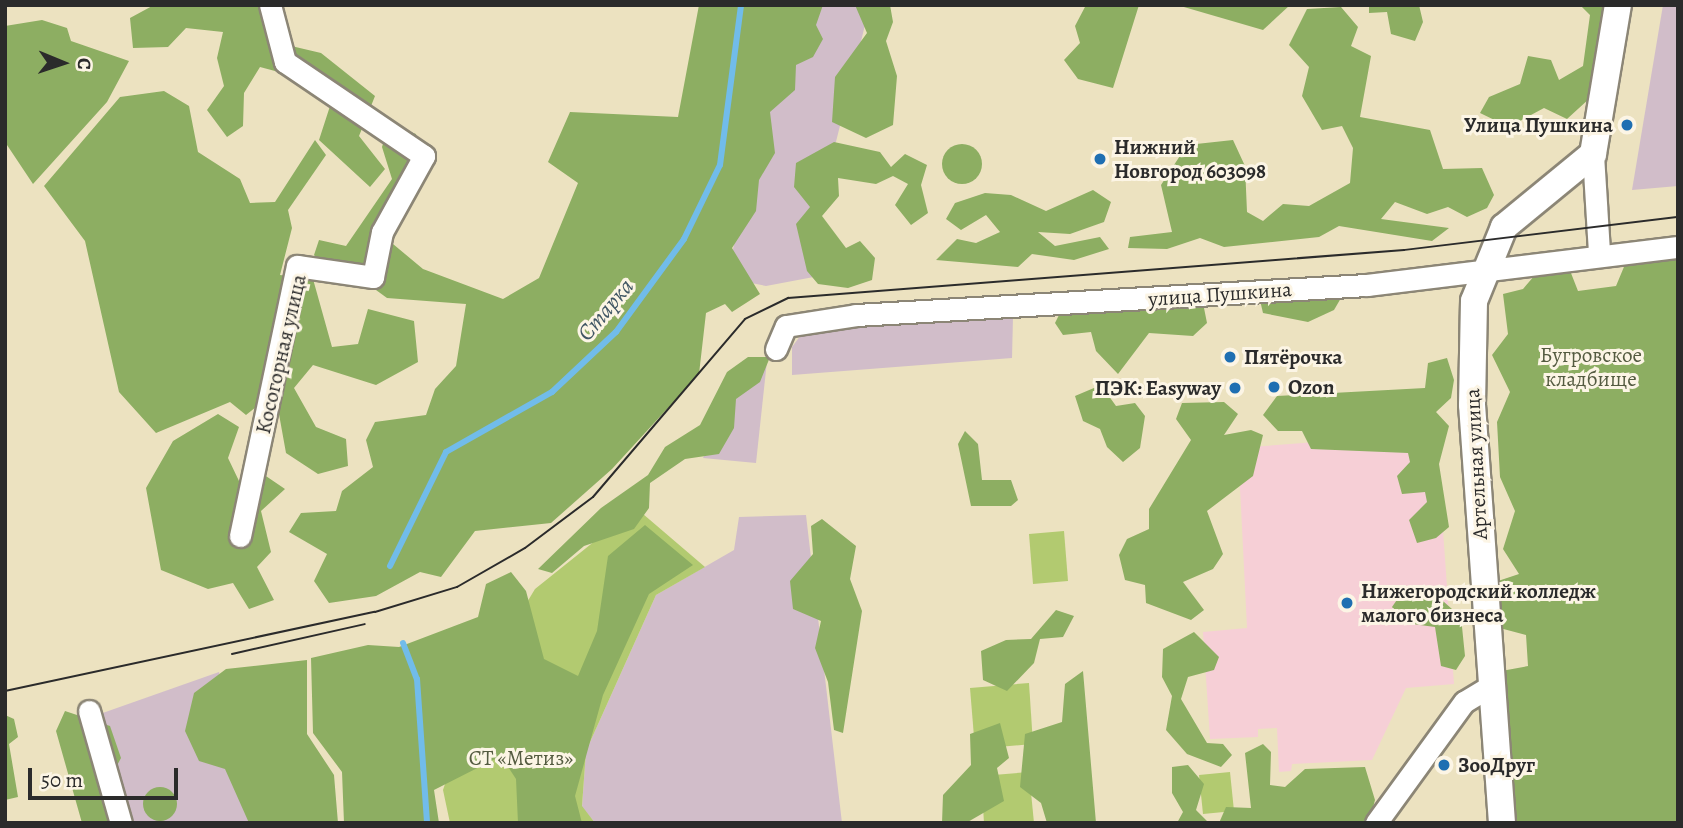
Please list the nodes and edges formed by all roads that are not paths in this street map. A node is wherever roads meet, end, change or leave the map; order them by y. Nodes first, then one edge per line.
1 (270, 5) edge
2 (1618, 5) edge
3 (1593, 154) junction
4 (1556, 183) junction
5 (1595, 187) junction
6 (1678, 247) edge
7 (1599, 252) junction
8 (1482, 272) junction
9 (776, 349) dead end
10 (240, 536) dead end
11 (1489, 687) junction
12 (89, 711) dead end
13 (121, 823) edge
14 (1376, 823) edge
15 (1502, 823) edge

1 - 10 street, Косогорная улица
2 - 3 street
3 - 4 street, Артельная улица
3 - 5 street
4 - 5 street
4 - 8 street, Артельная улица
5 - 7 street
6 - 7 street, улица Пушкина
7 - 8 street, улица Пушкина
8 - 9 street, улица Пушкина
8 - 11 street, Артельная улица
11 - 14 street
11 - 15 street, Артельная улица
12 - 13 street

